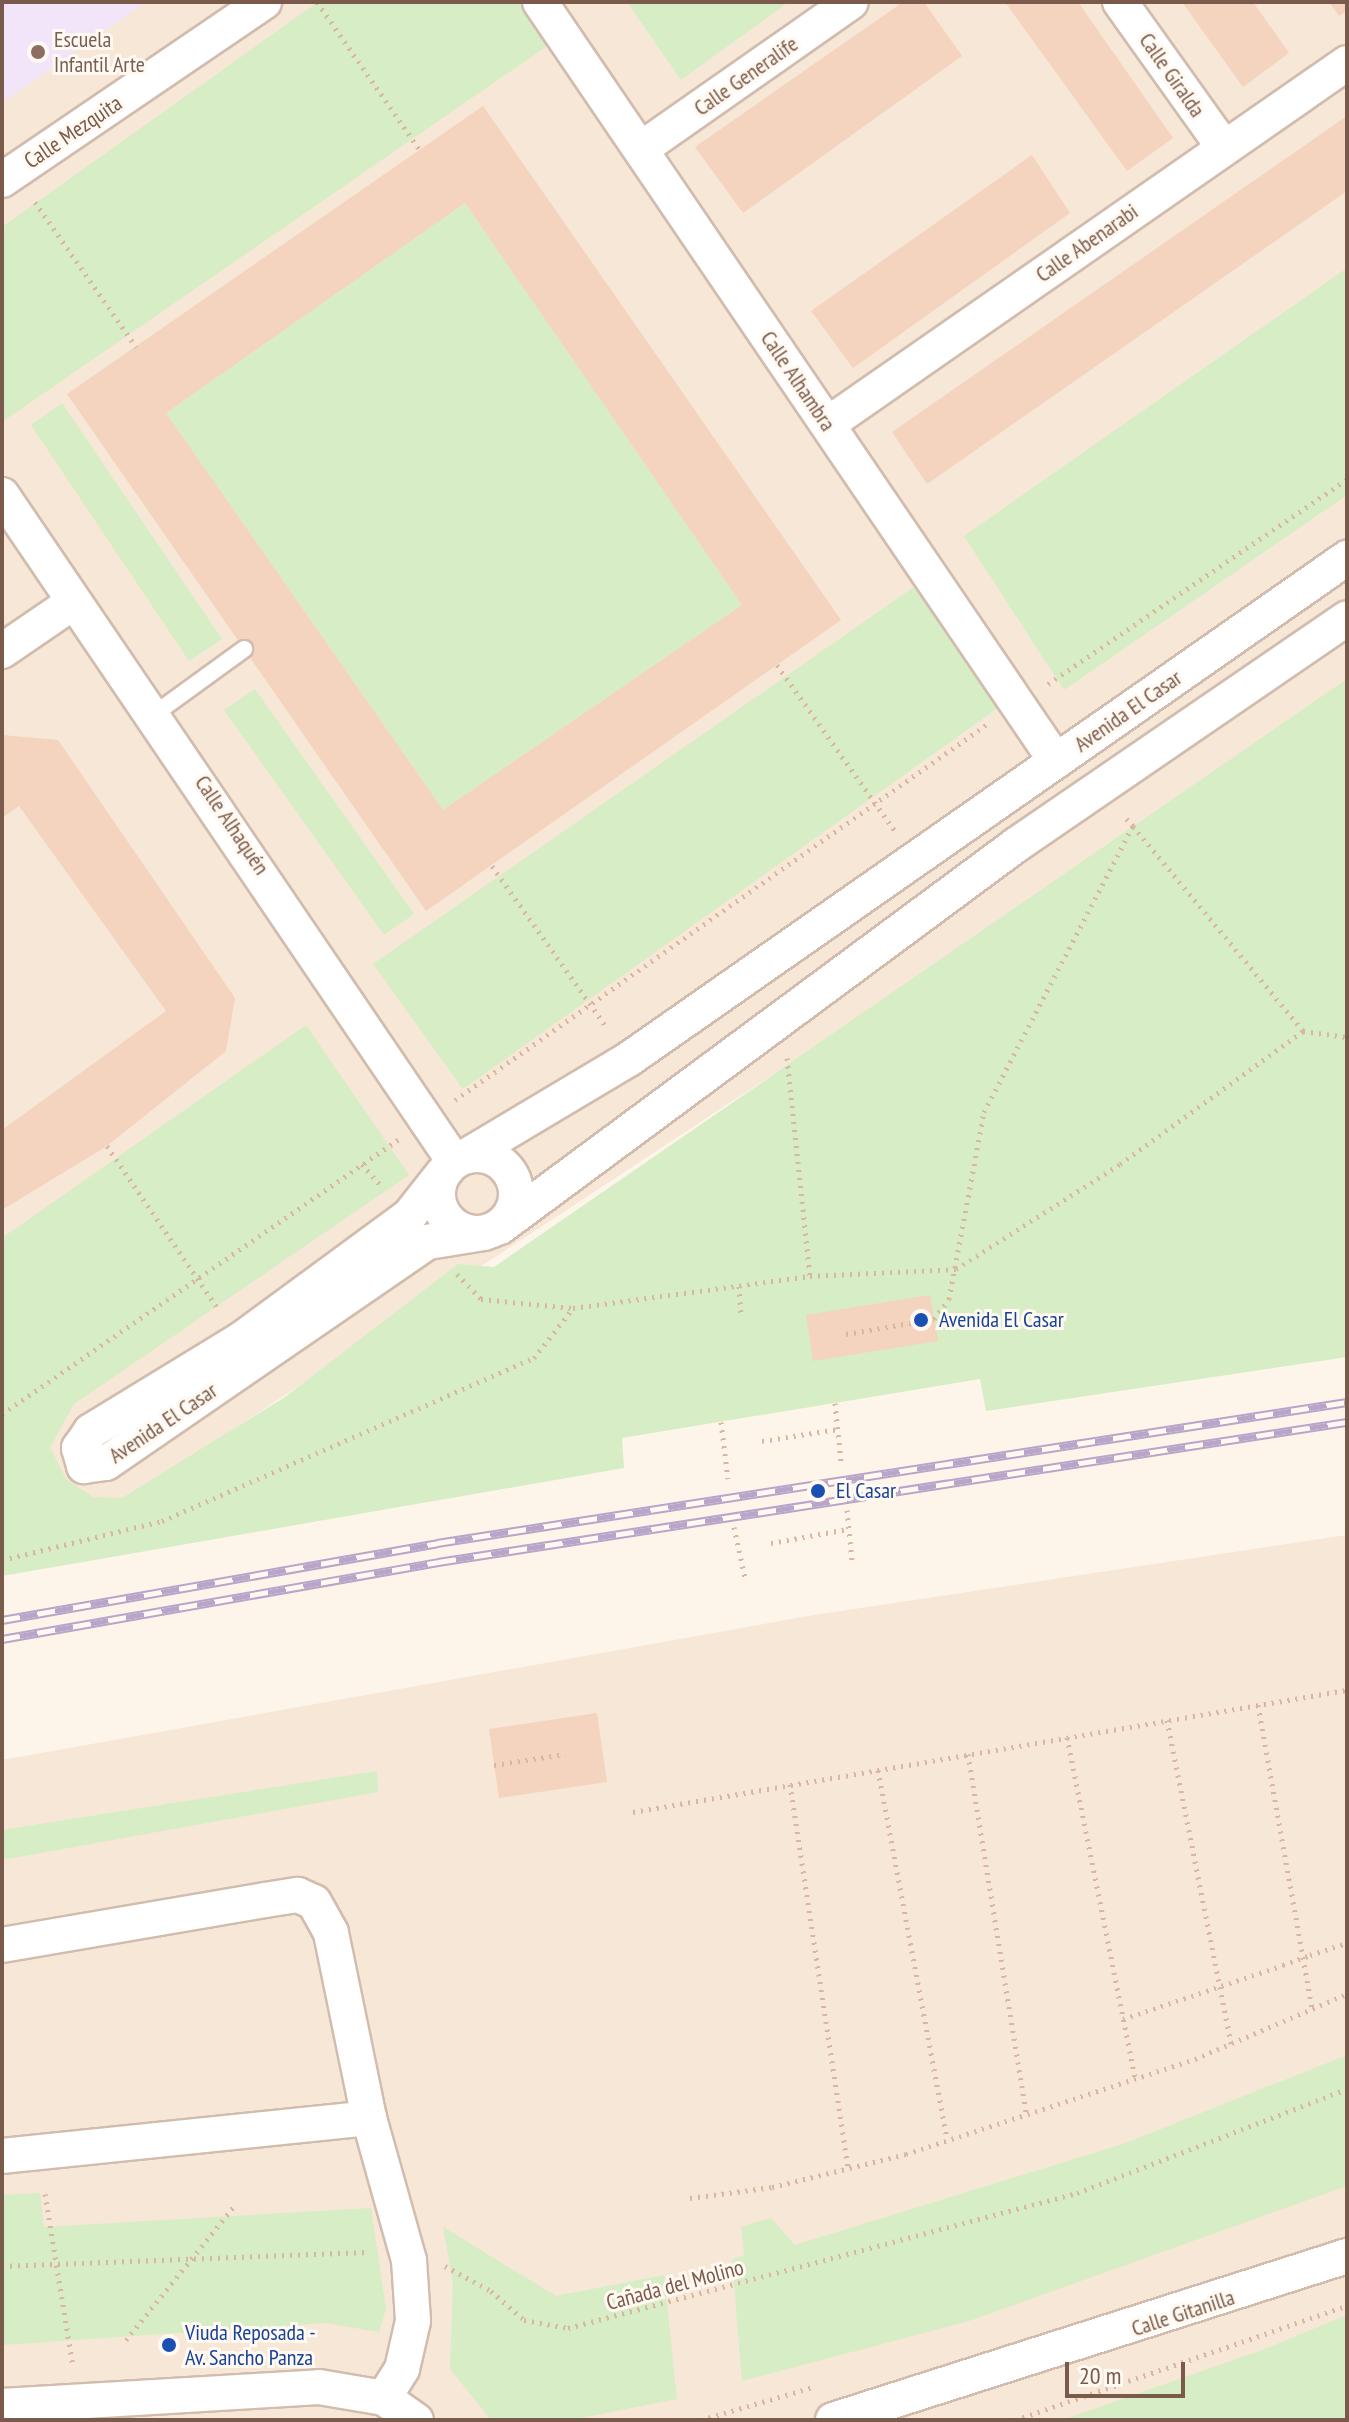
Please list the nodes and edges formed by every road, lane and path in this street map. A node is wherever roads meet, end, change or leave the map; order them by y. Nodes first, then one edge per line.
1 (264, 2) edge
2 (317, 2) edge
3 (540, 2) edge
4 (851, 2) edge
5 (1120, 2) edge
6 (1347, 63) edge
7 (1224, 148) junction
8 (641, 149) junction
9 (420, 150) dead end
10 (8, 176) edge
11 (136, 347) dead end
12 (828, 424) junction
13 (1347, 479) edge
14 (2, 495) edge
15 (1347, 558) edge
16 (72, 603) junction
17 (1347, 618) edge
18 (244, 649) dead end
19 (2, 651) edge
20 (777, 665) dead end
21 (1017, 703) junction
22 (156, 713) junction
23 (1056, 761) junction
24 (1100, 789) junction
25 (877, 805) junction
26 (1133, 826) junction
27 (915, 860) junction
28 (492, 866) dead end
29 (591, 1006) junction
30 (783, 1017) junction
31 (1303, 1031) junction
32 (1347, 1037) edge
33 (629, 1059) junction
34 (429, 1119) junction
35 (107, 1146) dead end
36 (455, 1163) junction
37 (362, 1164) junction
38 (418, 1229) junction
39 (492, 1230) junction
40 (956, 1269) junction
41 (810, 1276) junction
42 (198, 1279) junction
43 (739, 1286) junction
44 (573, 1308) junction
45 (741, 1313) dead end
46 (846, 1334) dead end
47 (240, 1340) junction
48 (835, 1403) dead end
49 (2, 1414) edge
50 (721, 1422) dead end
51 (838, 1429) junction
52 (762, 1441) dead end
53 (841, 1461) dead end
54 (728, 1479) dead end
55 (847, 1510) dead end
56 (734, 1527) dead end
57 (848, 1529) junction
58 (771, 1543) dead end
59 (2, 1560) edge
60 (852, 1561) dead end
61 (745, 1578) dead end
62 (1347, 1690) edge
63 (1258, 1705) junction
64 (1167, 1720) junction
65 (1067, 1737) junction
66 (565, 1754) dead end
67 (968, 1754) junction
68 (494, 1765) dead end
69 (878, 1770) junction
70 (790, 1784) junction
71 (633, 1812) dead end
72 (1347, 1943) edge
73 (2, 1945) edge
74 (1220, 1987) junction
75 (1347, 1994) edge
76 (1312, 2009) junction
77 (1123, 2019) junction
78 (1231, 2044) junction
79 (1135, 2078) junction
80 (1347, 2089) edge
81 (1026, 2114) junction
82 (369, 2118) junction
83 (947, 2140) junction
84 (2, 2156) edge
85 (848, 2167) junction
86 (45, 2194) dead end
87 (690, 2198) dead end
88 (235, 2205) dead end
89 (1347, 2256) edge
90 (196, 2257) junction
91 (409, 2260) junction
92 (56, 2264) junction
93 (2, 2266) edge
94 (1347, 2306) edge
95 (126, 2340) dead end
96 (384, 2398) junction
97 (75, 2401) junction
98 (2, 2406) edge
99 (416, 2420) edge
100 (833, 2420) edge
101 (1015, 2420) edge

1 - 10 street, Calle Mezquita
2 - 9 path
3 - 8 street, Calle Alhambra
4 - 8 street, Calle Generalife
5 - 7 street, Calle Giralda
6 - 7 street, Calle Abenarabi
7 - 12 street, Calle Abenarabi
8 - 12 street, Calle Alhambra
10 - 11 path
12 - 21 street, Calle Alhambra
13 - 21 path
14 - 16 street, Calle Alhaquén
15 - 23 street, Avenida El Casar
16 - 19 street
16 - 22 street, Calle Alhaquén
17 - 24 street, Avenida El Casar
18 - 22 lane
20 - 25 path
21 - 23 street, Calle Alhambra
21 - 25 path
22 - 34 street, Calle Alhaquén
23 - 27 street, Avenida El Casar
24 - 26 path
24 - 30 street, Avenida El Casar
25 - 27 path
25 - 29 path
26 - 31 path
26 - 40 path
27 - 33 street, Avenida El Casar
28 - 29 path
29 - 33 path
29 - 34 path
30 - 39 street, Avenida El Casar
30 - 41 path
31 - 32 path
31 - 40 path
33 - 36 street, Avenida El Casar
34 - 36 street, Calle Alhaquén
34 - 37 path
35 - 42 path
36 - 38 street, Avenida El Casar
36 - 39 street
36 - 39 street
37 - 38 path
37 - 42 path
38 - 39 street, Avenida El Casar
38 - 44 path
38 - 47 street, Avenida El Casar
38 - 47 street, Avenida El Casar
40 - 41 path
40 - 46 path
41 - 43 path
42 - 47 path
42 - 49 path
43 - 44 path
43 - 45 path
44 - 59 path
48 - 51 path
50 - 54 path
51 - 52 path
51 - 53 path
55 - 57 path
56 - 61 path
57 - 58 path
57 - 60 path
62 - 63 path
63 - 64 path
63 - 76 path
64 - 65 path
64 - 74 path
65 - 67 path
65 - 77 path
66 - 68 path
67 - 69 path
67 - 81 path
69 - 70 path
69 - 83 path
70 - 71 path
70 - 85 path
72 - 74 path, bridge
73 - 82 street
74 - 77 path
74 - 78 path
75 - 76 path
76 - 78 path
77 - 79 path
78 - 79 path
79 - 81 path
80 - 91 path, Cañada del Molino
81 - 83 path
82 - 84 street
82 - 91 street
83 - 85 path
85 - 87 path
86 - 92 path
88 - 90 path
89 - 100 street, Calle Gitanilla
90 - 91 path, Cañada del Molino
90 - 92 path, Cañada del Molino
90 - 95 path
91 - 96 street
92 - 93 path, Cañada del Molino
92 - 97 path
94 - 101 path
96 - 97 street
96 - 99 street
97 - 98 street

